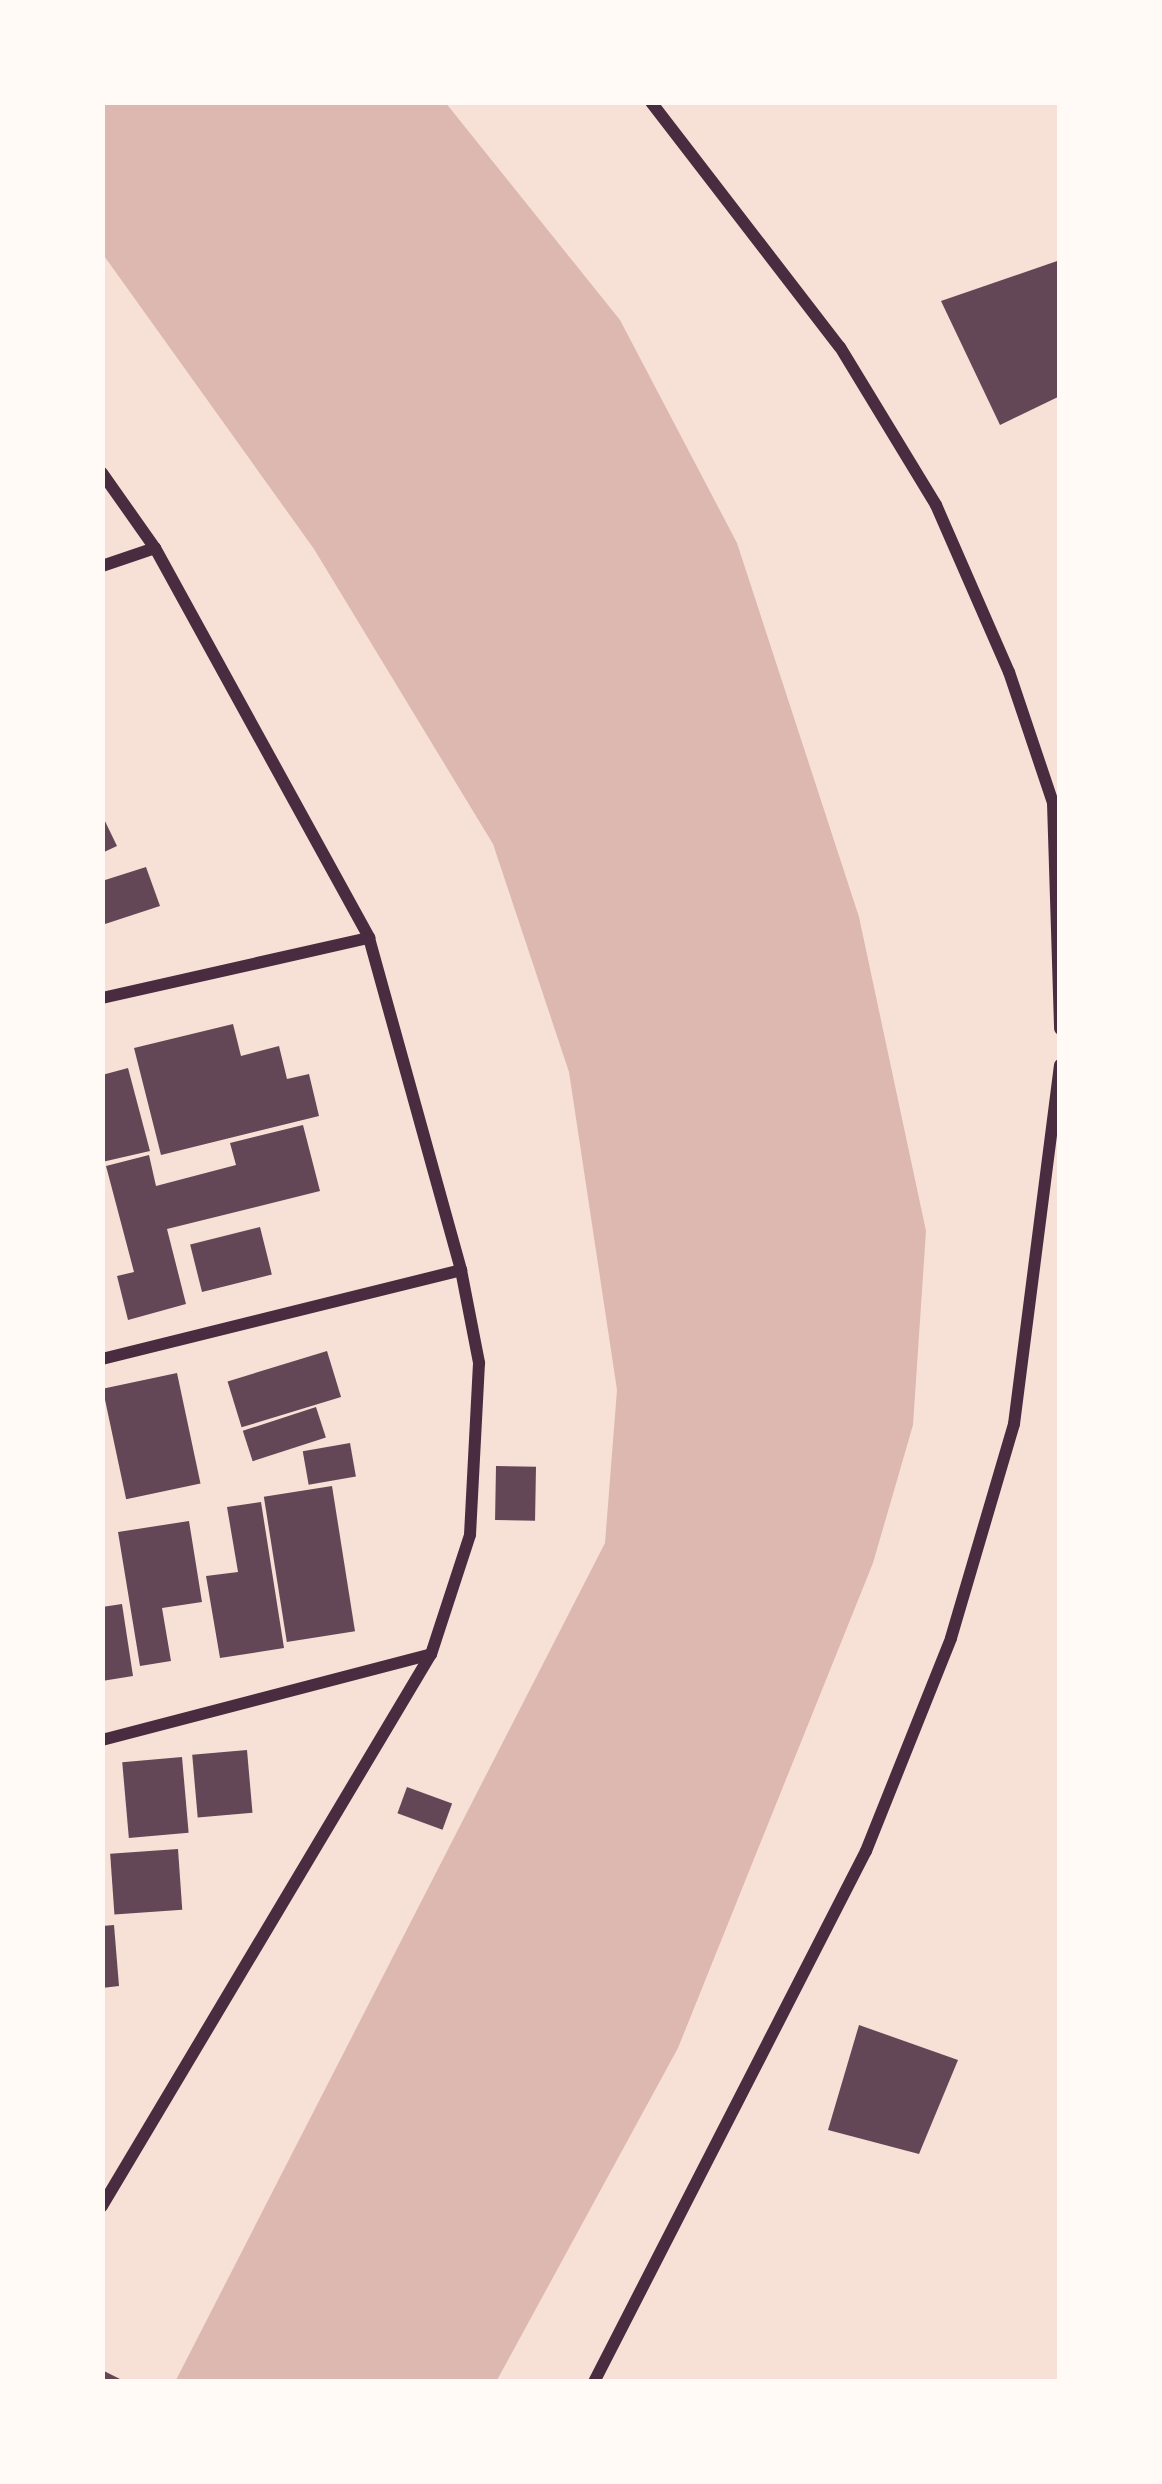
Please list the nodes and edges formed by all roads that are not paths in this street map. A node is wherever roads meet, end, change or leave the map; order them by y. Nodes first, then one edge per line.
1 (651, 102) edge
2 (102, 473) edge
3 (155, 548) junction
4 (102, 566) edge
5 (369, 938) junction
6 (102, 998) edge
7 (1060, 1029) edge
8 (1060, 1065) edge
9 (461, 1270) junction
10 (102, 1359) edge
11 (431, 1654) junction
12 (102, 1740) edge
13 (124, 2173) junction
14 (102, 2177) edge
15 (102, 2206) edge
16 (594, 2382) edge

1 - 7 street
2 - 3 street
3 - 4 street
3 - 5 street
5 - 6 street
5 - 9 street
8 - 16 street
9 - 10 street
9 - 11 street
11 - 12 street
11 - 13 street
13 - 14 street
13 - 15 street

